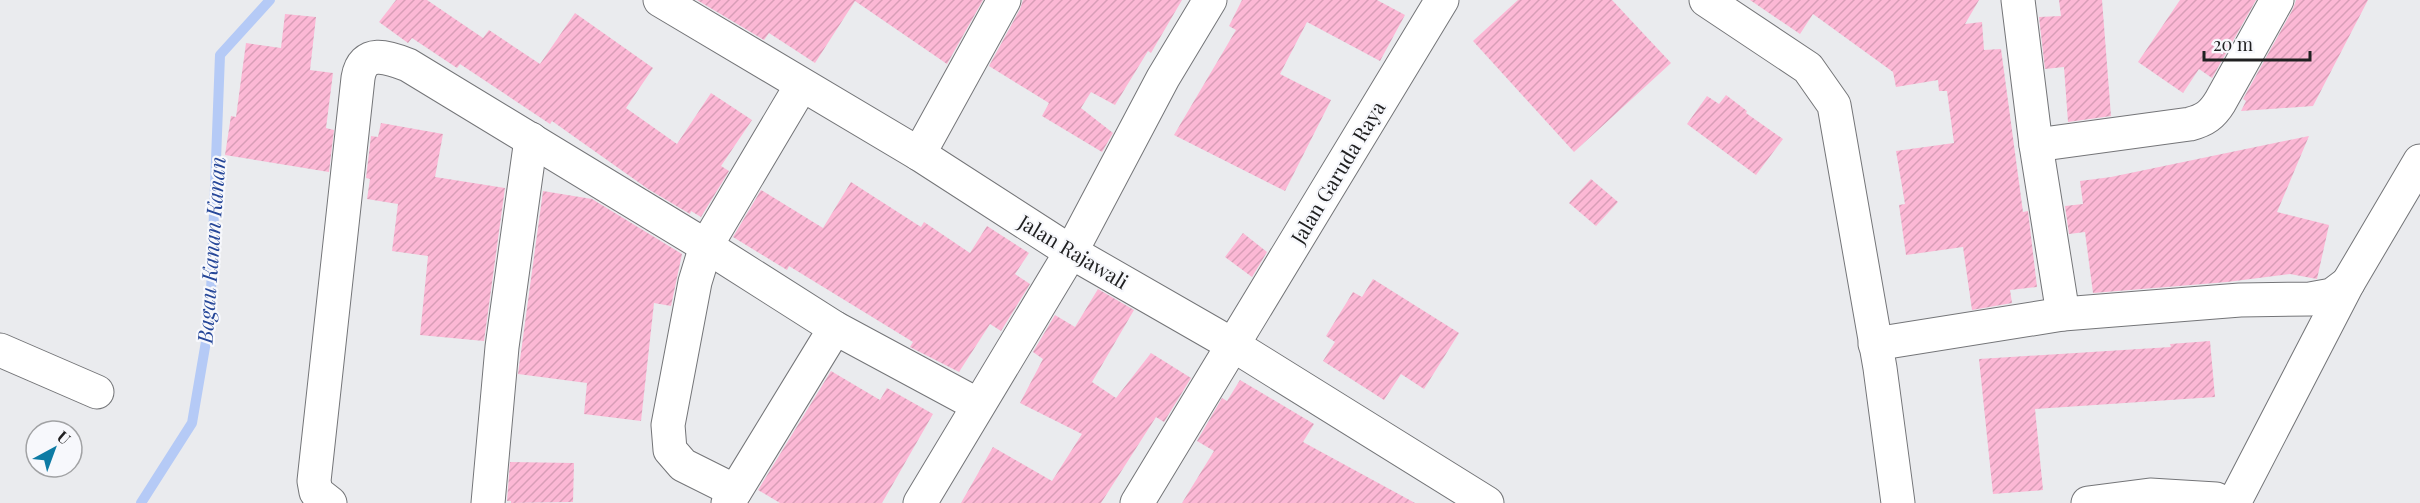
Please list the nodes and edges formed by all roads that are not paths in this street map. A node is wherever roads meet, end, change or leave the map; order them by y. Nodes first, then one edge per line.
1 (1004, 0) edge
2 (1210, 0) edge
3 (1442, 0) edge
4 (1706, 0) edge
5 (2018, 0) edge
6 (2277, 0) edge
7 (675, 4) edge
8 (801, 86) junction
9 (531, 139) junction
10 (2036, 145) junction
11 (919, 154) junction
12 (2420, 161) edge
13 (706, 246) junction
14 (1071, 252) junction
15 (2348, 283) junction
16 (2063, 314) junction
17 (835, 328) junction
18 (1875, 344) junction
19 (1233, 345) junction
20 (0, 350) edge
21 (97, 392) dead end
22 (978, 405) junction
23 (731, 497) edge
24 (1140, 502) edge
25 (330, 503) edge
26 (488, 503) edge
27 (920, 503) edge
28 (1487, 503) edge
29 (1898, 503) edge
30 (2088, 503) edge
31 (2224, 503) edge
32 (2234, 503) edge

1 - 11 street
2 - 14 street
3 - 19 street, Jalan Garuda Raya
4 - 18 street
5 - 10 street
6 - 10 street
7 - 8 street, Jalan Rajawali
8 - 11 street, Jalan Rajawali
8 - 13 street
9 - 13 street
9 - 25 street
9 - 26 street
10 - 16 street
11 - 14 street, Jalan Rajawali
12 - 15 street
13 - 17 street
13 - 23 street
14 - 19 street, Jalan Rajawali
14 - 22 street
15 - 16 street
15 - 32 street
16 - 18 street
17 - 22 street
17 - 23 street
18 - 29 street
19 - 24 street, Jalan Garuda Raya
19 - 28 street, Jalan Rajawali
20 - 21 street
22 - 27 street
30 - 31 street

